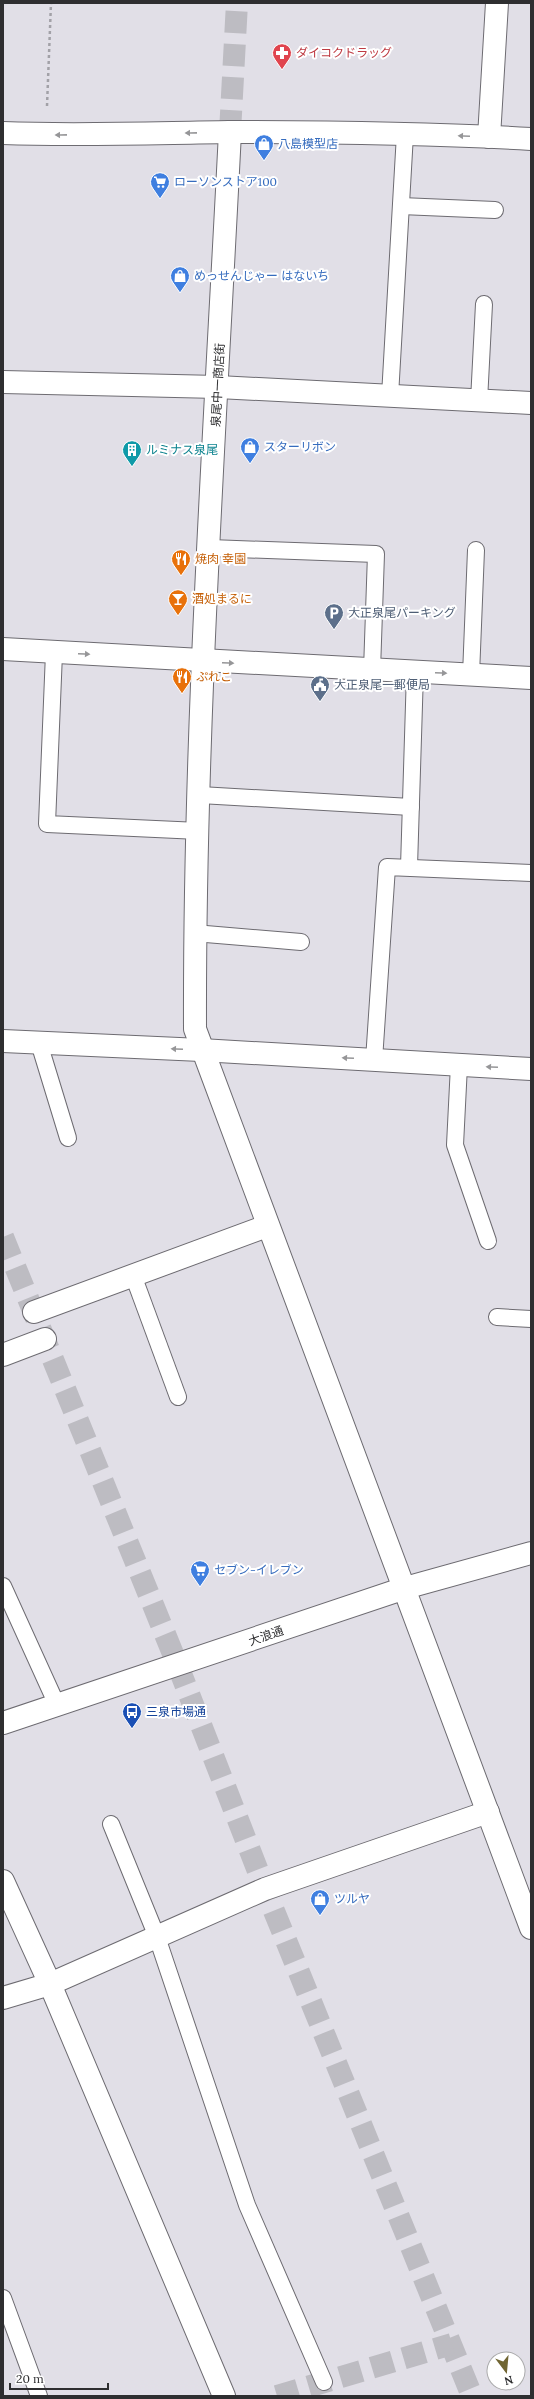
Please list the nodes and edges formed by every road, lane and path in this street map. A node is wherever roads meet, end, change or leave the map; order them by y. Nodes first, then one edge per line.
1 (51, 3) edge
2 (497, 3) edge
3 (230, 132) junction
4 (3, 133) edge
5 (406, 134) junction
6 (45, 135) junction
7 (489, 136) junction
8 (531, 139) edge
9 (401, 206) junction
10 (495, 210) dead end
11 (484, 304) dead end
12 (3, 382) edge
13 (218, 387) junction
14 (390, 396) junction
15 (479, 401) junction
16 (531, 403) edge
17 (210, 548) junction
18 (476, 550) dead end
19 (3, 649) edge
20 (54, 653) junction
21 (204, 661) junction
22 (372, 670) junction
23 (415, 672) junction
24 (471, 675) junction
25 (531, 678) edge
26 (200, 795) junction
27 (411, 807) junction
28 (199, 832) junction
29 (409, 867) junction
30 (531, 873) edge
31 (194, 933) junction
32 (301, 942) dead end
33 (3, 1041) edge
34 (39, 1043) junction
35 (201, 1050) junction
36 (374, 1060) junction
37 (460, 1065) junction
38 (531, 1069) edge
39 (68, 1138) dead end
40 (267, 1226) junction
41 (488, 1241) dead end
42 (133, 1275) junction
43 (34, 1312) dead end
44 (497, 1318) dead end
45 (531, 1319) edge
46 (45, 1340) dead end
47 (3, 1354) edge
48 (178, 1397) dead end
49 (531, 1553) edge
50 (3, 1586) edge
51 (405, 1588) junction
52 (57, 1705) junction
53 (3, 1723) edge
54 (488, 1812) junction
55 (112, 1824) dead end
56 (3, 1881) edge
57 (531, 1927) edge
58 (157, 1937) junction
59 (50, 1984) junction
60 (3, 1998) edge
61 (3, 2298) edge
62 (324, 2382) dead end
63 (39, 2396) edge
64 (224, 2396) edge

1 - 6 path
2 - 7 street
3 - 5 street
3 -> 6 street
3 - 13 street, 泉尾中一商店街
4 - 6 street
7 -> 5 street
5 - 9 lane
7 - 8 street
9 - 10 lane
9 - 14 lane
11 - 15 lane
12 - 13 street
13 - 14 street
13 - 17 street, 泉尾中一商店街
14 - 15 street
15 - 16 street
17 - 21 street, 泉尾中一商店街
17 - 22 lane
18 - 24 lane
19 - 20 street
20 -> 21 street
20 - 28 lane
21 -> 22 street
21 - 26 street, 泉尾中一商店街
22 - 23 street
23 -> 24 street
23 - 27 lane
24 - 25 street
26 - 27 lane
26 - 28 street, 泉尾中一商店街
27 - 29 lane
28 - 31 street, 泉尾中一商店街
29 - 30 lane
29 - 36 lane
31 - 32 lane
31 - 35 street, 泉尾中一商店街
33 - 34 street
35 -> 34 street
34 - 39 lane
36 -> 35 street
35 - 40 street, 泉尾中一商店街
36 - 37 street
38 -> 37 street
37 - 41 lane
40 - 42 street
40 - 51 street, 泉尾中一商店街
42 - 43 street
42 - 48 lane
44 - 45 lane
46 - 47 street
49 - 51 street, 大浪通
50 - 52 lane
51 - 52 street, 大浪通
51 - 54 street, 泉尾中一商店街
52 - 53 street, 大浪通
54 - 57 street, 泉尾中一商店街
54 - 58 street
55 - 58 lane
56 - 59 street
58 - 59 street
58 - 62 lane
59 - 60 street
59 - 64 street
61 - 63 lane

